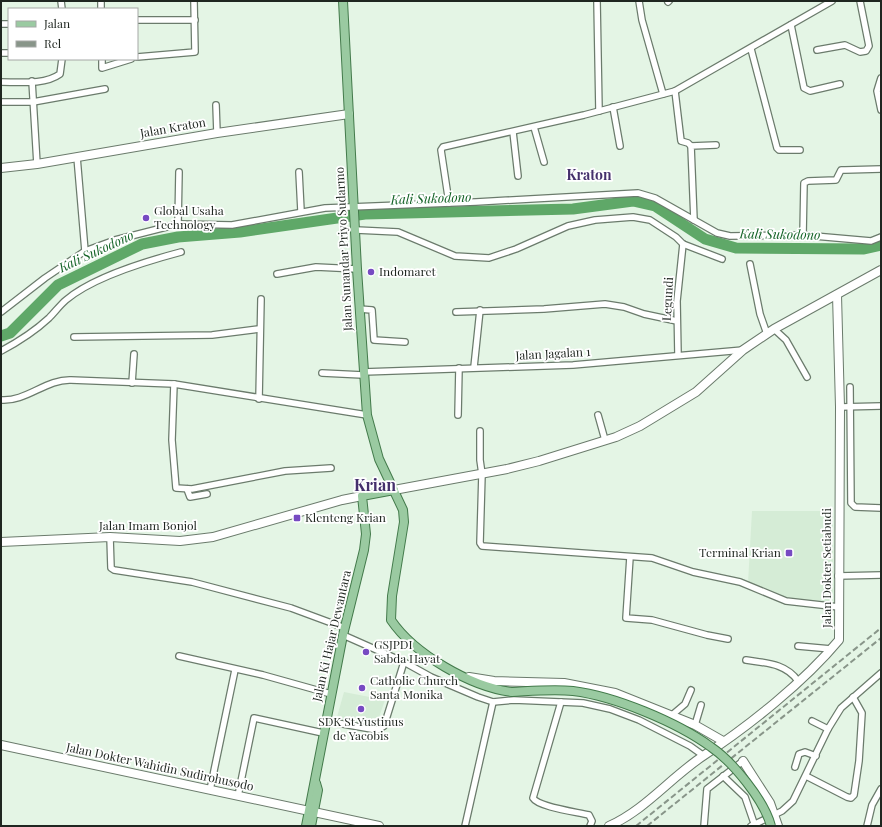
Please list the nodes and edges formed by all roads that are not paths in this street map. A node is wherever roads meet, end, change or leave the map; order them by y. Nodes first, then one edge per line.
1 (194, 1) edge
2 (343, 1) edge
3 (597, 1) edge
4 (639, 1) edge
5 (832, 1) edge
6 (860, 1) edge
7 (138, 20) edge
8 (194, 20) junction
9 (791, 25) junction
10 (751, 49) junction
11 (817, 50) dead end
12 (139, 56) edge
13 (62, 60) edge
14 (102, 60) edge
15 (128, 60) edge
16 (881, 78) edge
17 (32, 81) junction
18 (1, 82) edge
19 (840, 84) dead end
20 (105, 89) dead end
21 (675, 91) junction
22 (663, 94) junction
23 (1, 102) edge
24 (33, 102) junction
25 (216, 105) dead end
26 (613, 107) junction
27 (881, 110) edge
28 (598, 111) junction
29 (348, 114) junction
30 (534, 127) junction
31 (513, 132) junction
32 (217, 133) junction
33 (716, 145) dead end
34 (620, 146) dead end
35 (691, 146) junction
36 (800, 150) dead end
37 (77, 157) junction
38 (544, 162) dead end
39 (37, 164) junction
40 (1, 168) edge
41 (881, 169) edge
42 (179, 172) dead end
43 (299, 172) dead end
44 (518, 176) dead end
45 (449, 203) junction
46 (355, 209) junction
47 (301, 211) junction
48 (694, 220) junction
49 (178, 224) junction
50 (356, 228) junction
51 (803, 235) junction
52 (881, 237) edge
53 (683, 244) junction
54 (85, 251) junction
55 (181, 252) dead end
56 (722, 259) dead end
57 (750, 264) dead end
58 (357, 269) junction
59 (881, 270) edge
60 (277, 274) dead end
61 (837, 295) junction
62 (261, 299) dead end
63 (359, 309) junction
64 (480, 310) junction
65 (1, 312) edge
66 (456, 312) dead end
67 (677, 321) junction
68 (774, 329) junction
69 (259, 330) junction
70 (767, 334) junction
71 (74, 337) dead end
72 (406, 342) dead end
73 (743, 350) junction
74 (1, 351) edge
75 (134, 354) dead end
76 (678, 355) junction
77 (474, 367) junction
78 (459, 368) junction
79 (322, 373) dead end
80 (363, 374) junction
81 (807, 377) dead end
82 (132, 383) junction
83 (174, 384) junction
84 (850, 387) dead end
85 (259, 399) junction
86 (1, 400) edge
87 (881, 406) edge
88 (840, 407) junction
89 (850, 407) junction
90 (366, 415) junction
91 (458, 415) dead end
92 (598, 415) dead end
93 (480, 431) dead end
94 (605, 440) junction
95 (331, 468) dead end
96 (482, 474) junction
97 (394, 490) junction
98 (188, 492) junction
99 (207, 494) dead end
100 (362, 496) junction
101 (881, 508) edge
102 (110, 537) junction
103 (1, 542) edge
104 (630, 557) junction
105 (881, 575) edge
106 (838, 576) junction
107 (839, 607) junction
108 (344, 631) junction
109 (728, 639) dead end
110 (798, 646) dead end
111 (831, 649) junction
112 (179, 656) dead end
113 (746, 660) dead end
114 (404, 662) junction
115 (444, 666) junction
116 (235, 670) junction
117 (881, 673) edge
118 (798, 681) junction
119 (691, 690) dead end
120 (331, 694) junction
121 (853, 697) junction
122 (493, 702) junction
123 (562, 702) junction
124 (612, 702) junction
125 (700, 705) dead end
126 (672, 715) junction
127 (812, 720) dead end
128 (326, 721) junction
129 (695, 725) junction
130 (828, 729) junction
131 (323, 733) junction
132 (720, 743) junction
133 (1, 745) edge
134 (705, 755) junction
135 (816, 756) junction
136 (743, 761) joint
137 (795, 767) dead end
138 (725, 775) junction
139 (806, 776) junction
140 (881, 789) edge
141 (210, 790) junction
142 (238, 796) junction
143 (311, 811) junction
144 (772, 816) junction
145 (754, 825) edge
146 (306, 826) edge
147 (311, 826) edge
148 (379, 826) edge
149 (466, 826) edge
150 (590, 826) edge
151 (609, 826) edge
152 (704, 826) edge
153 (771, 826) edge
154 (778, 826) edge
155 (867, 826) edge

1 - 8 street
2 - 29 main road, Jalan Sunandar Priyo Sudarmo
3 - 28 street
4 - 22 street
5 - 9 street
6 - 11 street
7 - 8 street
8 - 12 street
9 - 10 street
9 - 19 street
10 - 21 street
10 - 36 street
13 - 17 street
14 - 15 street
16 - 27 street
17 - 18 street
17 - 24 street
20 - 24 street
21 - 22 street
21 - 35 street
22 - 26 street
23 - 24 street
24 - 39 street
25 - 32 street
26 - 28 street
26 - 34 street
28 - 30 street
29 - 32 main road, Jalan Kraton
29 - 46 main road, Jalan Sunandar Priyo Sudarmo
30 - 31 street
30 - 38 street
31 - 44 street
31 - 45 street
32 - 37 main road, Jalan Kraton
33 - 35 street
35 - 48 street
37 - 39 main road, Jalan Kraton
37 - 54 street
39 - 40 main road, Jalan Kraton
41 - 51 street
42 - 49 street
43 - 47 street
45 - 46 street
45 - 48 street
46 - 47 street
46 - 50 main road, Jalan Sunandar Priyo Sudarmo
47 - 49 street
48 - 51 street
49 - 54 street
50 - 53 street
50 - 58 main road, Jalan Sunandar Priyo Sudarmo
51 - 52 street
53 - 56 street
53 - 67 street, Legundi
54 - 65 street
55 - 74 street
57 - 70 street
58 - 60 street
58 - 63 main road, Jalan Sunandar Priyo Sudarmo
59 - 61 main road
61 - 68 main road
61 - 88 main road, Jalan Dokter Setiabudi
62 - 69 street
63 - 72 street
63 - 80 main road, Jalan Sunandar Priyo Sudarmo
64 - 66 street
64 - 67 street
64 - 77 street
67 - 76 street, Legundi
68 - 70 main road
68 - 81 street
69 - 71 street
69 - 85 street
70 - 73 main road
73 - 76 street, Jalan Jagalan 1
73 - 94 main road
75 - 82 street
76 - 77 street, Jalan Jagalan 1
77 - 78 street, Jalan Jagalan 1
78 - 80 street, Jalan Jagalan 1
78 - 91 street
79 - 80 street, Jalan Jagalan 1
80 - 90 main road, Jalan Sunandar Priyo Sudarmo
82 - 83 street
82 - 86 street
83 - 85 street
83 - 98 street
84 - 89 street
85 - 90 street
87 - 89 street
88 - 89 street
88 - 106 main road, Jalan Dokter Setiabudi
89 - 101 street
90 - 97 main road, Jalan Sunandar Priyo Sudarmo
92 - 94 street
93 - 96 street
94 - 96 main road
95 - 98 street
96 - 97 main road
96 - 104 street
97 - 100 main road
97 - 115 main road, Jalan Sunandar Priyo Sudarmo
98 - 99 street
100 - 102 main road, Jalan Imam Bonjol
100 - 108 main road, Jalan Ki Hajar Dewantara
102 - 103 main road, Jalan Imam Bonjol
102 - 108 street
104 - 107 street
104 - 109 street
105 - 106 street
106 - 107 main road, Jalan Dokter Setiabudi
107 - 111 main road, Jalan Dokter Setiabudi
108 - 114 street
108 - 120 main road, Jalan Ki Hajar Dewantara
110 - 111 street
111 - 118 main road, Jalan Dokter Setiabudi
112 - 116 street
113 - 118 street
114 - 122 street
114 - 128 street
115 - 124 main road
115 - 153 main road, Jalan Sunandar Priyo Sudarmo, bridge
116 - 120 street
116 - 141 street
117 - 121 street
118 - 132 main road, Jalan Dokter Setiabudi
119 - 126 street
120 - 128 main road, Jalan Ki Hajar Dewantara
121 - 130 street
121 - 139 street
122 - 123 street
122 - 149 street
123 - 124 street
123 - 150 street
124 - 126 main road
124 - 134 street
125 - 129 street
126 - 129 main road
127 - 130 street
128 - 131 main road, Jalan Ki Hajar Dewantara
129 - 132 main road
130 - 135 street
131 - 142 street
131 - 143 main road, Jalan Ki Hajar Dewantara
132 - 134 main road, Jalan Dokter Setiabudi
133 - 141 main road, Jalan Dokter Wahidin Sudirohusodo
134 - 151 main road, Jalan Dokter Setiabudi
135 - 137 street
135 - 139 street
136 - 138 street
136 - 144 main road
138 - 145 street
138 - 152 street
139 - 144 street
140 - 155 street
141 - 142 main road, Jalan Dokter Wahidin Sudirohusodo
142 - 143 main road, Jalan Dokter Wahidin Sudirohusodo
143 - 146 main road, Jalan Ki Hajar Dewantara
143 - 147 main road, Jalan Ki Hajar Dewantara
143 - 148 main road
144 - 145 street, bridge
144 - 154 main road

